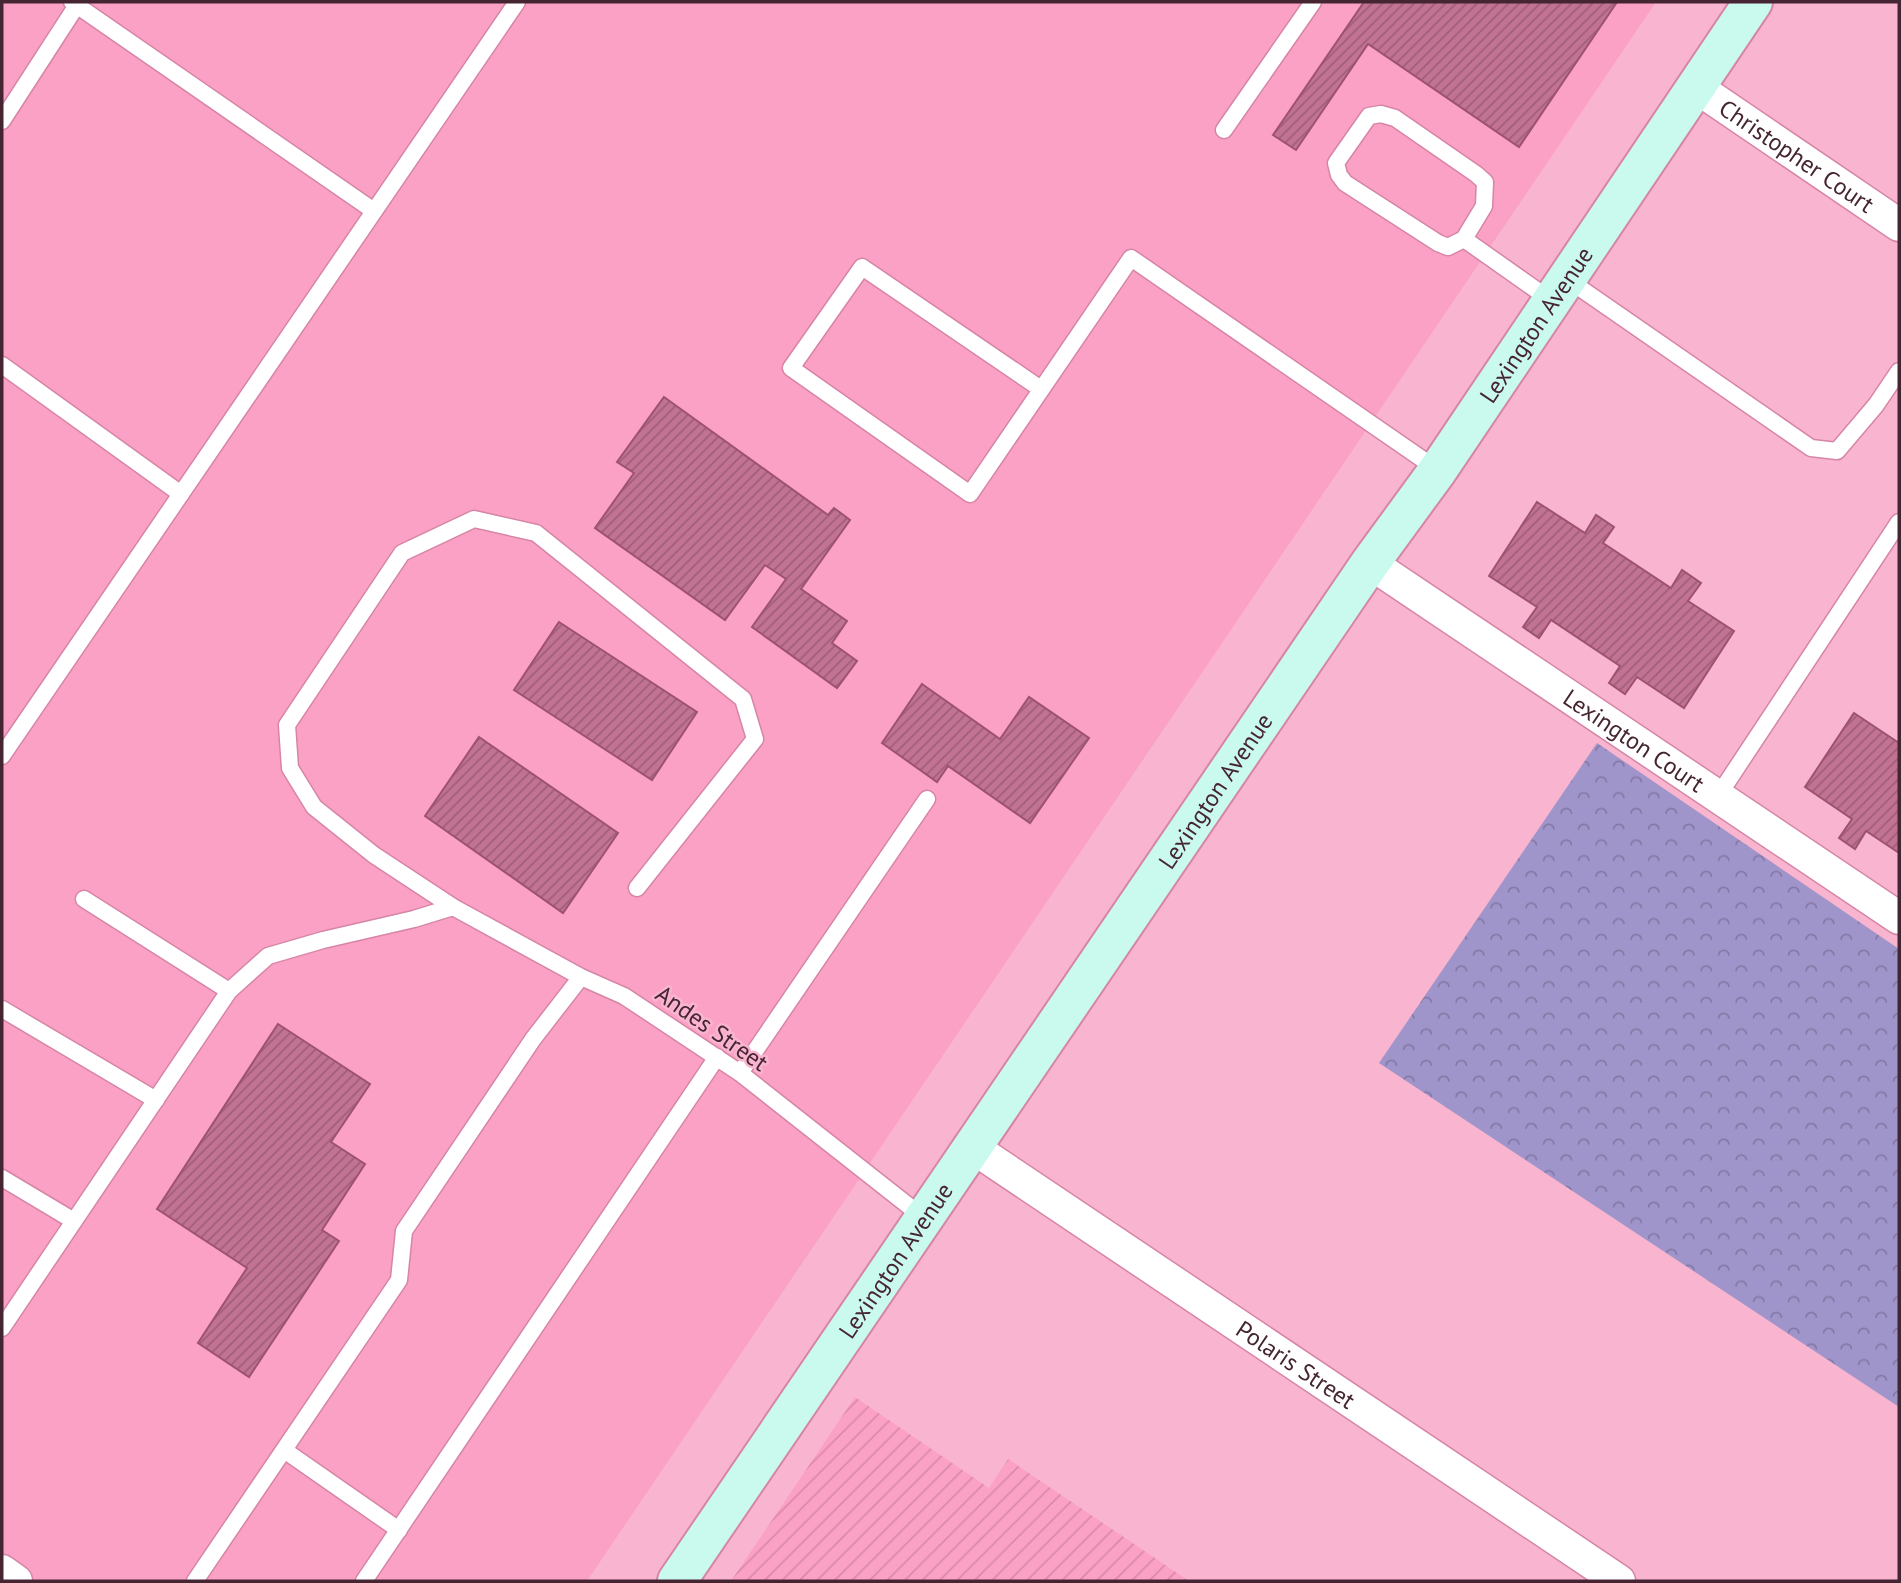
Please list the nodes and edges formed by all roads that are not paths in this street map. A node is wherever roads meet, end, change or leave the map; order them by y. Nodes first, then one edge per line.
1 (517, 2) edge
2 (1313, 2) edge
3 (1753, 2) edge
4 (76, 3) edge
5 (1696, 88) junction
6 (2, 121) edge
7 (1224, 130) dead end
8 (374, 211) junction
9 (1899, 225) edge
10 (1464, 239) junction
11 (1560, 290) junction
12 (2, 365) edge
13 (1899, 371) edge
14 (1041, 389) junction
15 (1438, 470) junction
16 (181, 494) junction
17 (1899, 522) edge
18 (1370, 564) junction
19 (2, 756) edge
20 (1718, 796) junction
21 (927, 799) dead end
22 (638, 888) dead end
23 (84, 899) dead end
24 (453, 907) junction
25 (1899, 918) edge
26 (582, 977) junction
27 (229, 991) junction
28 (2, 1009) edge
29 (717, 1057) junction
30 (740, 1073) junction
31 (156, 1100) junction
32 (972, 1147) junction
33 (2, 1178) edge
34 (924, 1218) junction
35 (74, 1221) junction
36 (2, 1328) edge
37 (284, 1450) junction
38 (399, 1530) junction
39 (2, 1571) edge
40 (16, 1581) edge
41 (195, 1581) edge
42 (364, 1581) edge
43 (677, 1581) edge
44 (1619, 1581) edge

1 - 8 lane
2 - 7 lane
3 - 5 main road, Lexington Avenue
4 - 6 lane
4 - 8 lane
5 - 9 street, Christopher Court
5 - 11 main road, Lexington Avenue
8 - 16 lane
10 - 10 lane
10 - 11 lane
11 - 13 lane
11 - 15 main road, Lexington Avenue
12 - 16 lane
14 - 14 lane
14 - 15 lane
15 - 18 main road, Lexington Avenue
16 - 19 lane
17 - 20 lane
18 - 20 street, Lexington Court
18 - 32 main road, Lexington Avenue
20 - 25 street, Lexington Court
21 - 30 lane
22 - 24 lane, Andes Street
23 - 27 lane
24 - 26 lane, Andes Street
24 - 27 lane
26 - 29 lane, Andes Street
26 - 37 lane
27 - 31 lane
28 - 31 lane
29 - 30 lane, Andes Street
29 - 38 lane
30 - 34 lane, Andes Street
31 - 35 lane
32 - 34 main road, Lexington Avenue
32 - 44 street, Polaris Street
33 - 35 lane
34 - 43 main road, Lexington Avenue
35 - 36 lane
37 - 38 lane
37 - 41 lane
38 - 42 lane
39 - 40 street

